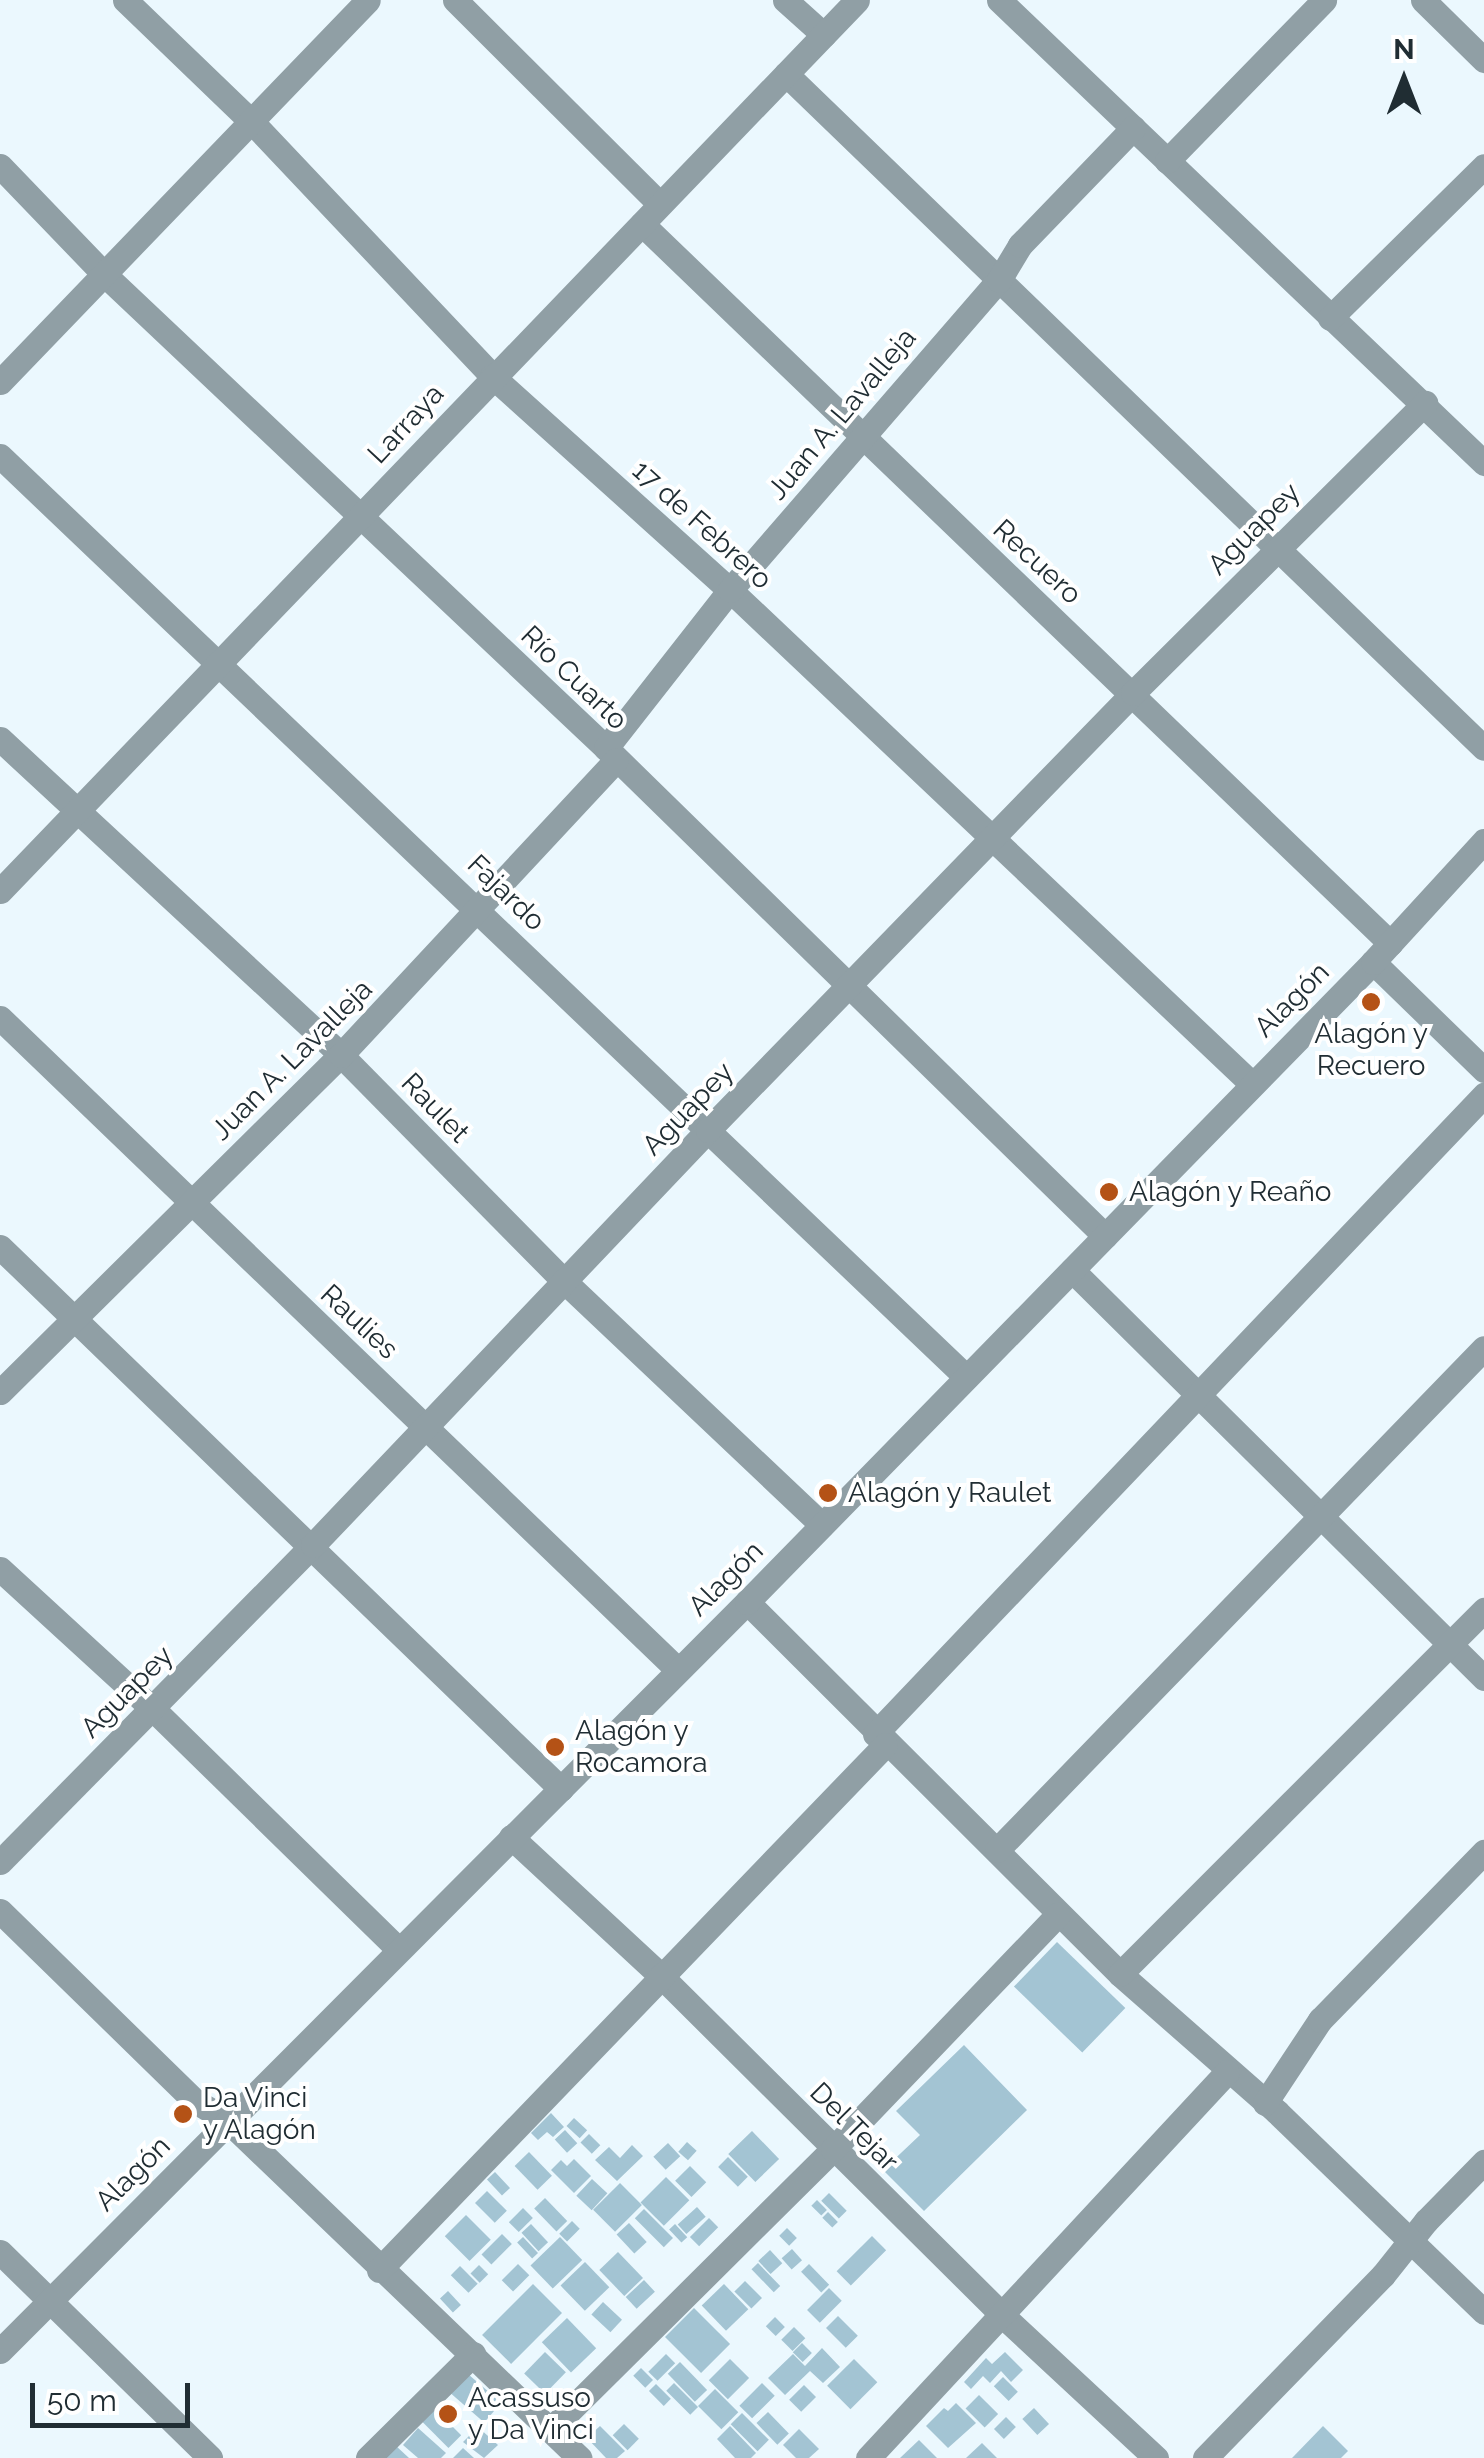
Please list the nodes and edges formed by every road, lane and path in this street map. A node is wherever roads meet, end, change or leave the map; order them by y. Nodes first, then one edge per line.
1 (125, 0) edge
2 (368, 0) edge
3 (455, 0) edge
4 (785, 0) edge
5 (857, 0) edge
6 (999, 0) edge
7 (1324, 0) edge
8 (1423, 0) edge
9 (824, 35) junction
10 (1484, 60) edge
11 (786, 74) junction
12 (253, 123) junction
13 (1133, 128) junction
14 (1167, 162) junction
15 (0, 166) edge
16 (1484, 166) edge
17 (658, 202) junction
18 (642, 224) junction
19 (105, 275) junction
20 (999, 280) junction
21 (1330, 318) junction
22 (492, 376) junction
23 (0, 382) edge
24 (1426, 403) junction
25 (863, 438) junction
26 (0, 456) edge
27 (1484, 464) edge
28 (360, 517) junction
29 (1276, 548) junction
30 (730, 590) junction
31 (217, 664) junction
32 (1133, 694) junction
33 (0, 739) edge
34 (1484, 748) edge
35 (611, 754) junction
36 (77, 812) junction
37 (994, 839) junction
38 (1484, 841) edge
39 (0, 891) edge
40 (480, 909) junction
41 (1381, 953) junction
42 (848, 987) junction
43 (0, 1018) edge
44 (341, 1054) junction
45 (1484, 1070) edge
46 (1251, 1083) junction
47 (1484, 1096) edge
48 (708, 1130) junction
49 (191, 1205) junction
50 (1105, 1236) junction
51 (0, 1246) edge
52 (1072, 1270) junction
53 (564, 1282) junction
54 (74, 1316) junction
55 (1484, 1348) edge
56 (966, 1377) junction
57 (0, 1392) edge
58 (1196, 1396) junction
59 (425, 1424) junction
60 (1324, 1516) junction
61 (822, 1525) junction
62 (314, 1545) junction
63 (0, 1570) edge
64 (746, 1602) junction
65 (1484, 1610) edge
66 (1452, 1645) junction
67 (678, 1669) junction
68 (1484, 1678) edge
69 (153, 1710) junction
70 (880, 1740) junction
71 (561, 1789) junction
72 (511, 1837) junction
73 (997, 1850) junction
74 (1484, 1852) edge
75 (0, 1862) edge
76 (0, 1911) edge
77 (1058, 1914) junction
78 (399, 1950) junction
79 (1120, 1974) junction
80 (661, 1976) junction
81 (1227, 2072) junction
82 (1265, 2103) junction
83 (228, 2121) junction
84 (833, 2149) junction
85 (1484, 2162) edge
86 (1410, 2240) junction
87 (0, 2252) edge
88 (379, 2270) junction
89 (50, 2299) junction
90 (1484, 2312) edge
91 (1003, 2316) junction
92 (0, 2350) edge
93 (472, 2354) junction
94 (550, 2430) junction
95 (210, 2458) edge
96 (368, 2458) edge
97 (579, 2458) edge
98 (868, 2458) edge
99 (1156, 2458) edge
100 (1206, 2458) edge

1 - 12 street, 17 de Febrero
2 - 12 street
3 - 17 street
4 - 9 street
5 - 9 street, Larraya
6 - 13 street
7 - 14 street
8 - 10 street
9 - 11 street, Larraya
11 - 17 street, Larraya
11 - 20 street
12 - 19 street
12 - 22 street, 17 de Febrero
13 - 14 street
13 - 20 street, Juan A. Lavalleja
14 - 21 street
15 - 19 street, Río Cuarto
16 - 21 street
17 - 18 street, Larraya
18 - 22 street, Larraya
18 - 25 street, Recuero
19 - 23 street
19 - 28 street, Río Cuarto
20 - 25 street, Juan A. Lavalleja
20 - 29 street
21 - 24 street
22 - 28 street, Larraya
22 - 30 street, 17 de Febrero
24 - 27 street
24 - 29 street, Aguapey
25 - 30 street, Juan A. Lavalleja
25 - 32 street, Recuero
26 - 31 street, Fajardo
28 - 31 street, Larraya
28 - 35 street, Río Cuarto
29 - 32 street, Aguapey
29 - 34 street
30 - 35 street, Juan A. Lavalleja
30 - 37 street, 17 de Febrero
31 - 36 street, Larraya
31 - 40 street, Fajardo
32 - 37 street, Aguapey
32 - 41 street, Recuero
33 - 36 street, Raulet
35 - 40 street, Juan A. Lavalleja
35 - 42 street, Río Cuarto
36 - 39 street, Larraya
36 - 44 street, Raulet
37 - 42 street, Aguapey
37 - 46 street, 17 de Febrero
38 - 41 street, Alagón
40 - 44 street, Juan A. Lavalleja
40 - 48 street, Fajardo
41 - 45 street, Recuero
41 - 46 street, Alagón
42 - 48 street, Aguapey
42 - 50 street, Río Cuarto
43 - 49 street, Raulies
44 - 49 street, Juan A. Lavalleja
44 - 53 street, Raulet
46 - 50 street, Alagón
47 - 58 street
48 - 53 street, Aguapey
48 - 56 street, Fajardo
49 - 54 street, Juan A. Lavalleja
49 - 59 street, Raulies
50 - 52 street, Alagón
51 - 54 street
52 - 56 street, Alagón
52 - 58 street
53 - 59 street, Aguapey
53 - 61 street, Raulet
54 - 57 street, Juan A. Lavalleja
54 - 62 street
55 - 60 street
56 - 61 street, Alagón
58 - 60 street
58 - 70 street
59 - 62 street, Aguapey
59 - 67 street, Raulies
60 - 66 street
60 - 73 street
61 - 64 street, Alagón
62 - 69 street, Aguapey
62 - 71 street
63 - 69 street
64 - 67 street, Alagón
64 - 70 street
65 - 66 street
66 - 68 street
66 - 79 street
67 - 71 street, Alagón
69 - 75 street, Aguapey
69 - 78 street
70 - 73 street
70 - 80 street
71 - 72 street, Alagón
72 - 78 street, Alagón
72 - 80 street, Del Tejar
73 - 77 street
74 - 82 street
76 - 83 street
77 - 79 street
77 - 84 street
78 - 83 street, Alagón
79 - 81 street
80 - 84 street, Del Tejar
80 - 88 street
81 - 82 street
81 - 91 street
82 - 86 street
83 - 88 street
83 - 89 street, Alagón
84 - 91 street, Del Tejar
84 - 94 street
85 - 86 street
86 - 90 street
86 - 100 street
87 - 89 street
88 - 93 street
89 - 92 street, Alagón
89 - 95 street
91 - 98 street
91 - 99 street, Del Tejar
93 - 94 street
93 - 96 street
94 - 97 street

